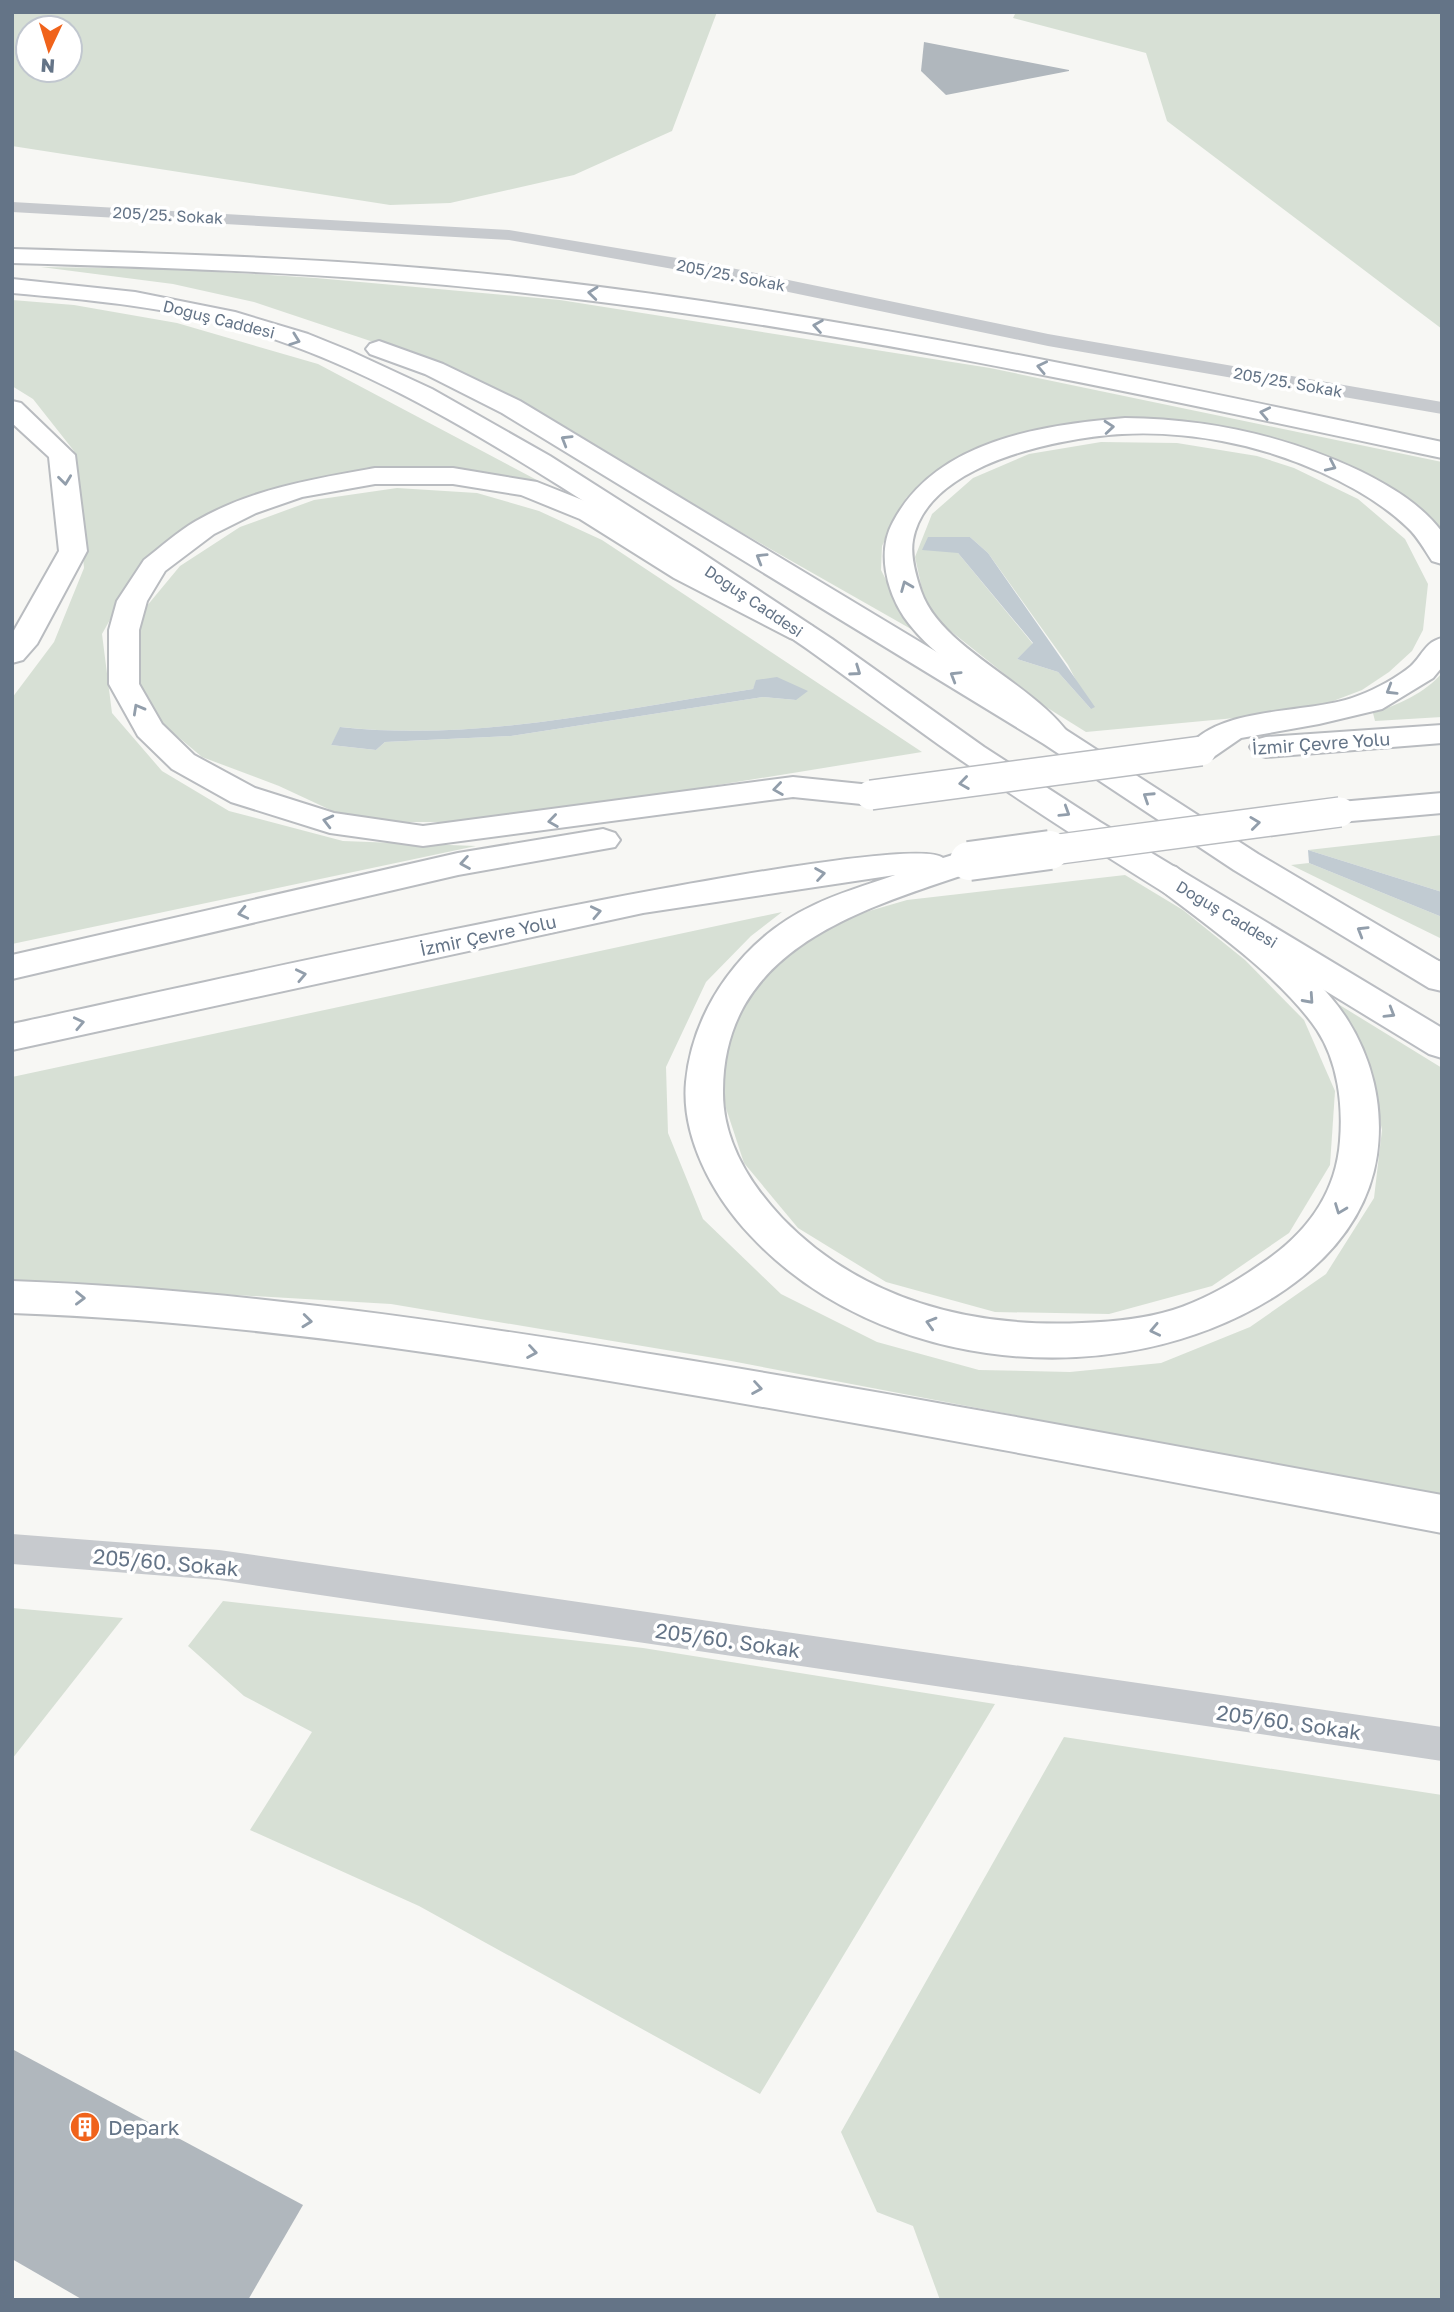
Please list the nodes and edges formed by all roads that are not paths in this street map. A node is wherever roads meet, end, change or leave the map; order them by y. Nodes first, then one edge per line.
1 (12, 207) edge
2 (12, 256) edge
3 (12, 270) edge
4 (12, 286) edge
5 (1442, 408) edge
6 (12, 409) edge
7 (1442, 450) edge
8 (1442, 555) edge
9 (801, 632) junction
10 (1442, 647) edge
11 (12, 654) edge
12 (1442, 734) edge
13 (1055, 737) junction
14 (1201, 751) junction
15 (871, 795) junction
16 (1442, 803) edge
17 (1442, 811) edge
18 (1340, 812) junction
19 (969, 861) junction
20 (1164, 875) junction
21 (12, 967) edge
22 (1437, 975) edge
23 (12, 1037) edge
24 (1442, 1045) edge
25 (12, 1297) edge
26 (1442, 1514) edge
27 (12, 1549) edge
28 (1442, 1744) edge

1 - 5 street, 205/25. Sokak
7 -> 2 main road
13 -> 3 main road, Doğuş Caddesi
4 -> 9 main road, Doğuş Caddesi
6 -> 11 main road
13 -> 8 main road
15 -> 9 main road
9 -> 20 main road, Doğuş Caddesi
10 -> 14 main road
12 - 14 main road, İzmir Çevre Yolu
22 -> 13 main road, Doğuş Caddesi
14 -> 15 main road, İzmir Çevre Yolu, bridge
15 -> 21 main road
16 - 18 main road
17 - 18 main road
19 -> 18 main road, bridge
20 -> 19 main road
23 -> 19 main road, İzmir Çevre Yolu
20 -> 24 main road, Doğuş Caddesi
25 -> 26 main road
27 - 28 street, 205/60. Sokak

